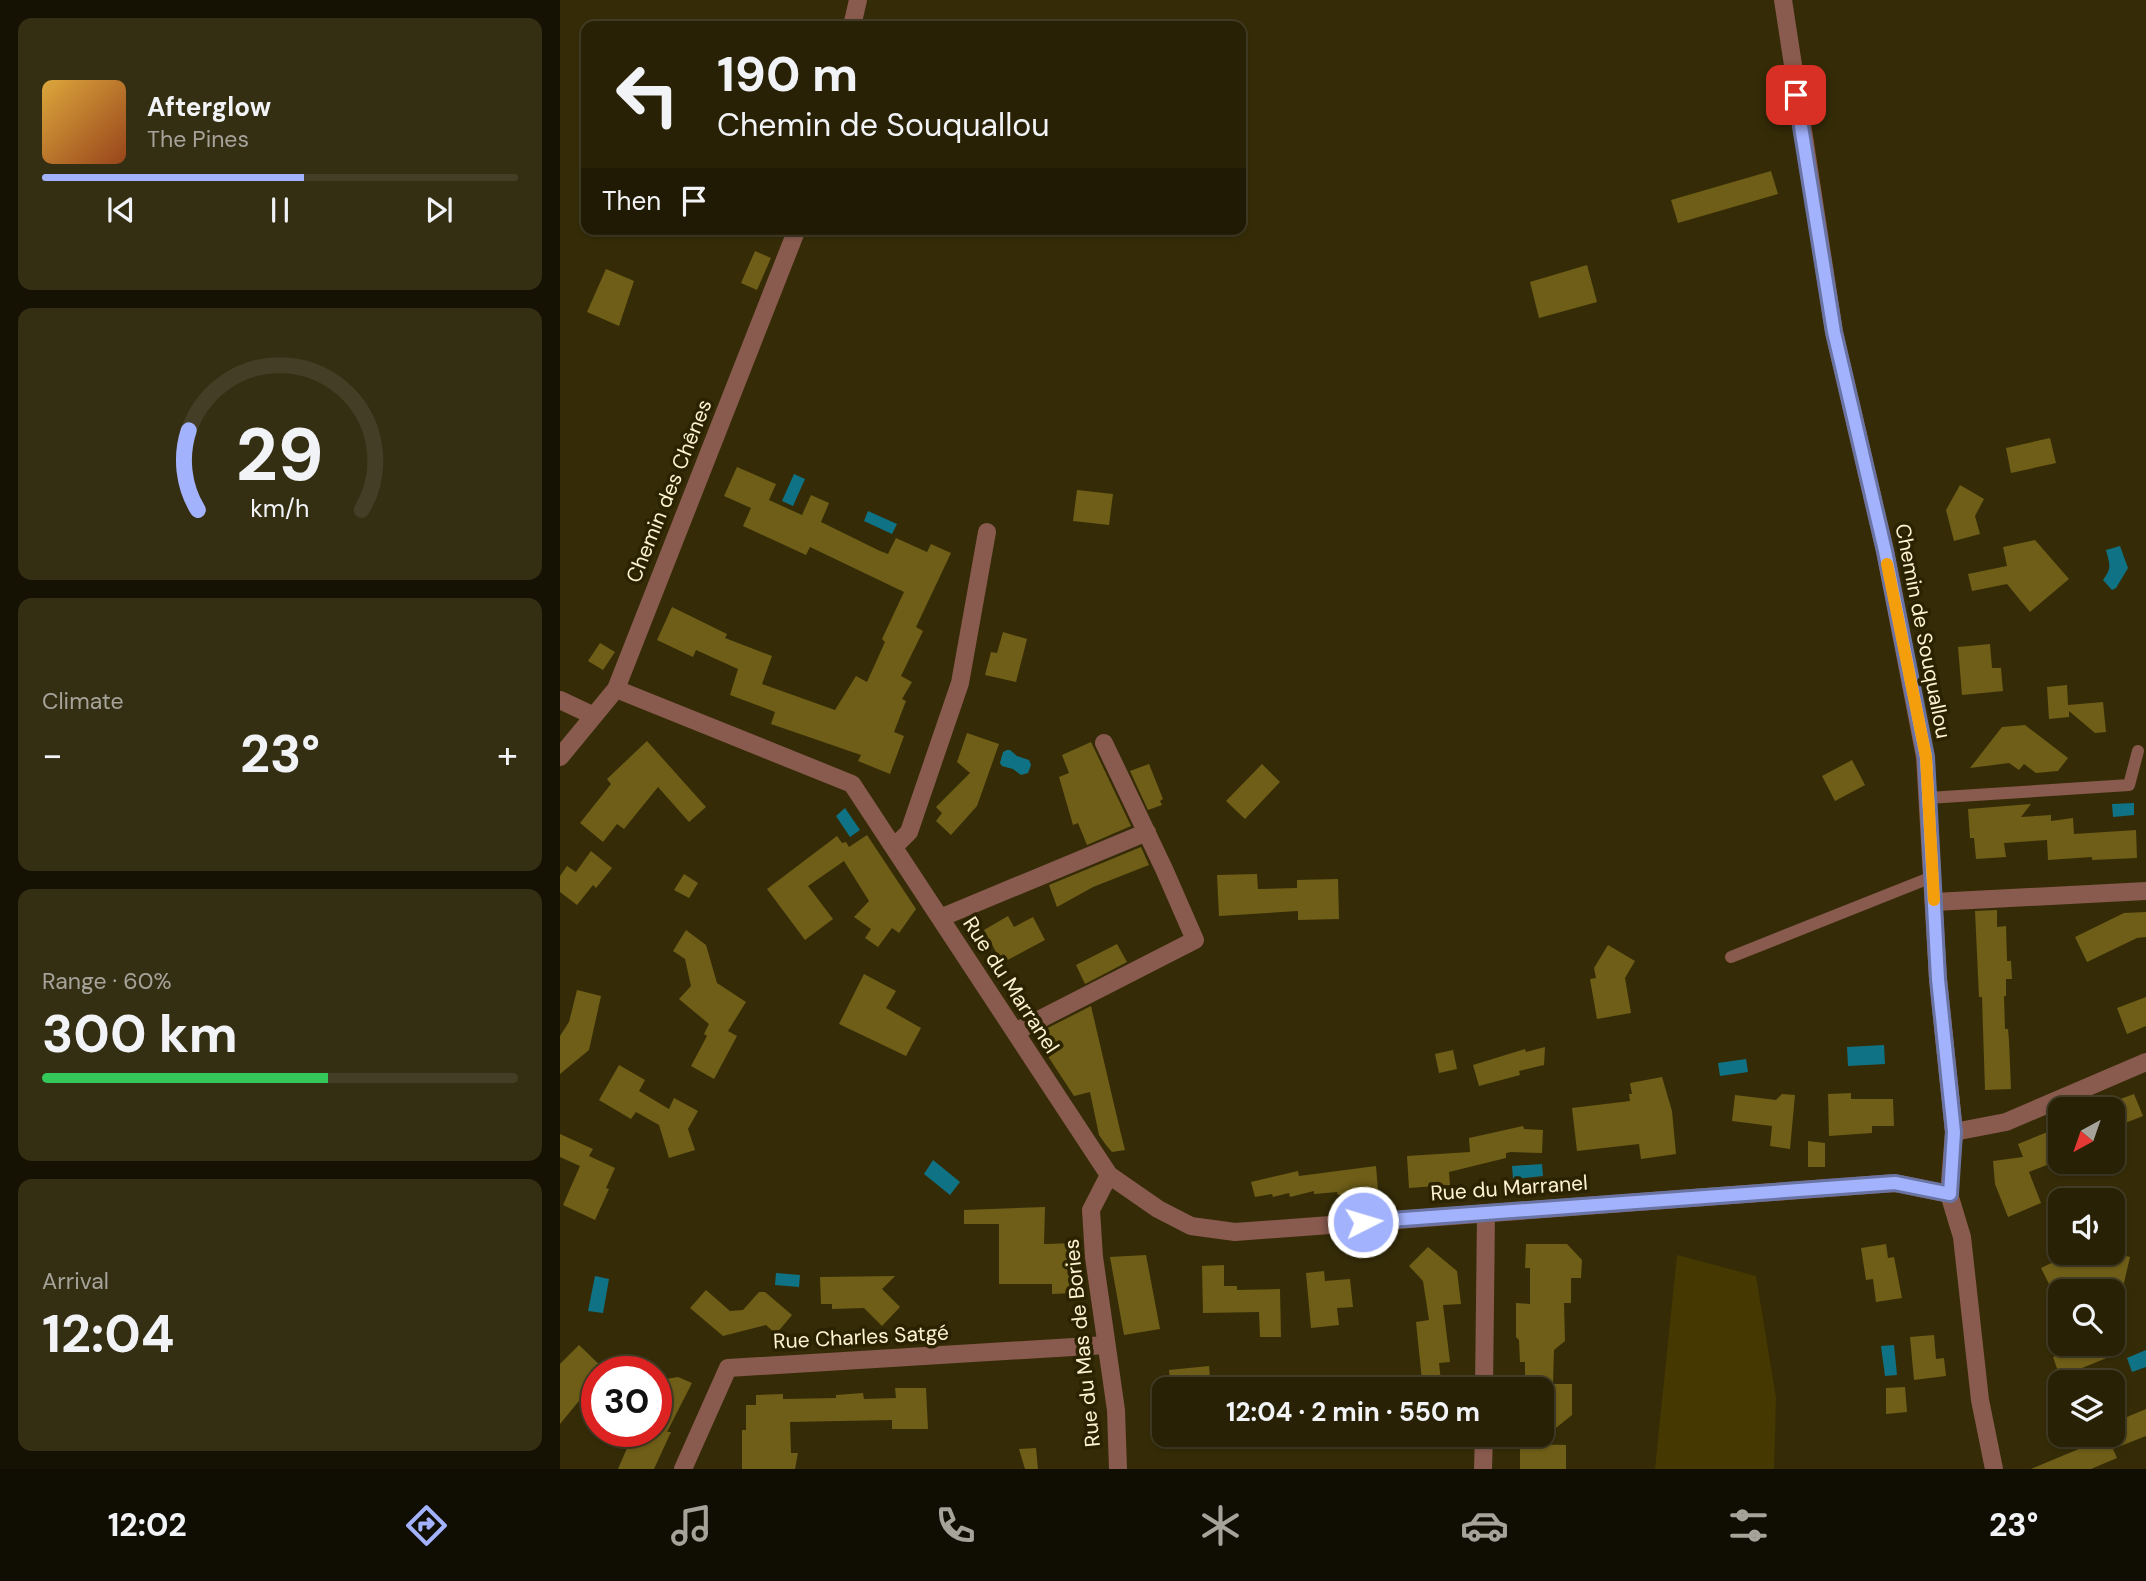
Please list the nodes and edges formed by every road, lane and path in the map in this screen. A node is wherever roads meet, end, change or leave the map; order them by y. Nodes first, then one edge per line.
1 (858, 0) edge
2 (1783, 0) edge
3 (853, 21) edge
4 (795, 235) edge
5 (987, 532) dead end
6 (616, 689) junction
7 (560, 701) edge
8 (594, 716) junction
9 (1104, 743) dead end
10 (2138, 751) dead end
11 (560, 757) edge
12 (1928, 799) junction
13 (1147, 832) junction
14 (894, 847) junction
15 (1932, 877) junction
16 (2146, 891) edge
17 (1934, 902) junction
18 (940, 918) junction
19 (1731, 957) dead end
20 (1015, 1032) junction
21 (2146, 1062) edge
22 (1954, 1132) junction
23 (1109, 1175) junction
24 (1950, 1194) junction
25 (1486, 1213) junction
26 (1107, 1345) junction
27 (1484, 1377) edge
28 (1484, 1447) edge
29 (683, 1469) edge
30 (1118, 1469) edge
31 (1483, 1469) edge
32 (1994, 1469) edge

1 - 3 street
2 - 12 street, Chemin de Souquallou
4 - 6 street, Chemin des Chênes
5 - 14 street
6 - 8 street, Chemin des Chênes
6 - 14 street, Rue du Marranel
7 - 8 street
8 - 11 street, Chemin des Chênes
9 - 13 street
10 - 12 lane
12 - 15 street, Chemin de Souquallou
13 - 18 street
13 - 20 street
14 - 18 street, Rue du Marranel
15 - 17 street, Chemin de Souquallou
15 - 19 lane
16 - 17 street
17 - 22 street, Chemin de Souquallou
18 - 20 street, Rue du Marranel
20 - 23 street, Rue du Marranel
21 - 22 street
22 - 24 street, Chemin de Souquallou
23 - 25 street, Rue du Marranel
23 - 26 street, Rue du Mas de Bories
24 - 25 street, Rue du Marranel
24 - 32 street
25 - 27 street
26 - 29 street, Rue Charles Satgé
26 - 30 street, Rue du Mas de Bories
28 - 31 street

